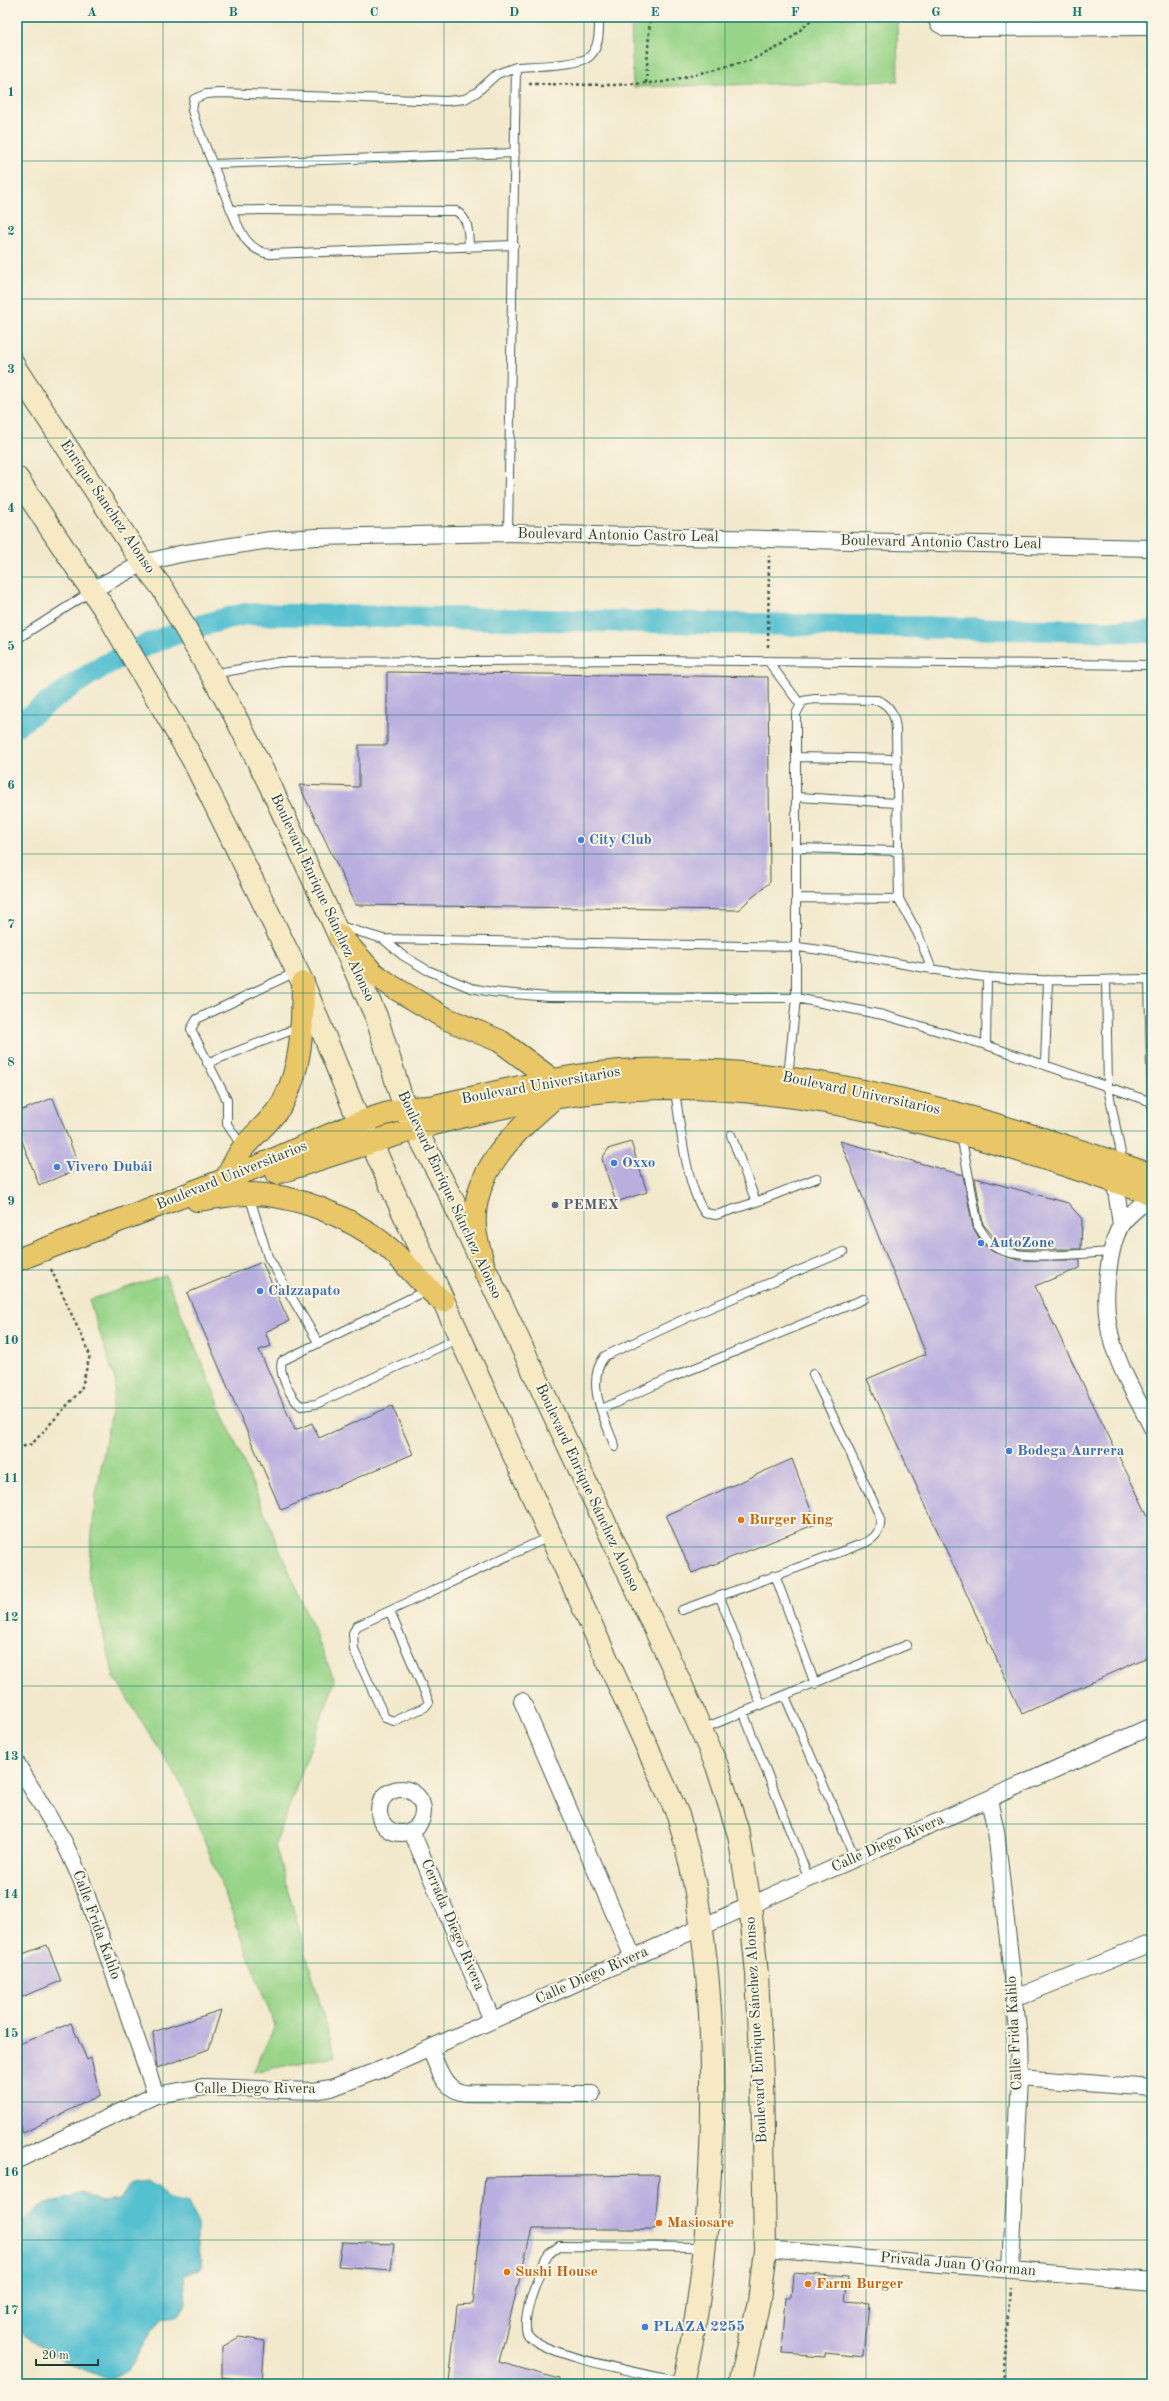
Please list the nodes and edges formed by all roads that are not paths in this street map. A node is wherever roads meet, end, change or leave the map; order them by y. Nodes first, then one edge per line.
1 (599, 17) edge
2 (935, 17) edge
3 (1142, 24) edge
4 (516, 66) junction
5 (515, 153) junction
6 (213, 164) junction
7 (230, 210) junction
8 (514, 245) junction
9 (469, 248) junction
10 (17, 356) edge
11 (19, 374) edge
12 (17, 478) edge
13 (508, 534) junction
14 (1152, 548) edge
15 (143, 563) junction
16 (92, 590) junction
17 (17, 640) edge
18 (193, 644) joint
19 (768, 661) junction
20 (1152, 665) edge
21 (209, 674) junction
22 (800, 704) junction
23 (798, 756) junction
24 (897, 759) junction
25 (798, 798) junction
26 (896, 803) junction
27 (797, 848) junction
28 (897, 851) junction
29 (797, 898) junction
30 (898, 900) junction
31 (338, 930) junction
32 (383, 939) junction
33 (797, 947) junction
34 (932, 970) junction
35 (300, 977) junction
36 (987, 977) junction
37 (1151, 979) edge
38 (1048, 980) junction
39 (1106, 980) junction
40 (796, 998) junction
41 (311, 1023) junction
42 (986, 1045) junction
43 (207, 1063) junction
44 (1045, 1064) junction
45 (788, 1077) junction
46 (674, 1088) junction
47 (1108, 1088) junction
48 (554, 1089) junction
49 (1152, 1101) edge
50 (1152, 1106) edge
51 (405, 1109) junction
52 (417, 1128) junction
53 (960, 1132) junction
54 (365, 1133) junction
55 (731, 1136) dead end
56 (243, 1148) junction
57 (1119, 1174) junction
58 (1152, 1176) edge
59 (817, 1178) dead end
60 (225, 1180) junction
61 (249, 1194) junction
62 (1152, 1195) edge
63 (197, 1200) junction
64 (756, 1202) junction
65 (1121, 1224) junction
66 (843, 1252) dead end
67 (1112, 1252) junction
68 (17, 1260) edge
69 (17, 1264) edge
70 (486, 1272) junction
71 (436, 1296) junction
72 (864, 1299) dead end
73 (460, 1338) junction
74 (318, 1342) junction
75 (813, 1374) dead end
76 (602, 1409) junction
77 (1152, 1428) edge
78 (615, 1447) dead end
79 (550, 1536) junction
80 (775, 1576) junction
81 (720, 1597) junction
82 (682, 1610) dead end
83 (390, 1612) junction
84 (907, 1645) dead end
85 (815, 1684) junction
86 (785, 1696) junction
87 (522, 1701) dead end
88 (761, 1705) junction
89 (743, 1712) junction
90 (1152, 1726) edge
91 (701, 1730) junction
92 (17, 1764) edge
93 (989, 1800) junction
94 (411, 1830) dead end
95 (855, 1858) junction
96 (810, 1879) junction
97 (750, 1905) junction
98 (700, 1927) junction
99 (1152, 1943) edge
100 (633, 1957) junction
101 (1015, 1998) junction
102 (492, 2020) junction
103 (430, 2049) junction
104 (1020, 2078) junction
105 (1152, 2088) edge
106 (592, 2094) dead end
107 (156, 2095) junction
108 (17, 2160) edge
109 (705, 2247) junction
110 (765, 2249) junction
111 (1012, 2269) junction
112 (1152, 2282) edge
113 (683, 2383) edge
114 (740, 2384) edge

1 - 4 lane
2 - 3 street
4 - 5 lane
4 - 6 lane
5 - 6 lane
5 - 8 lane
6 - 7 lane
7 - 9 lane
7 - 9 lane
8 - 9 lane
8 - 13 lane
10 - 11 lane
11 - 15 main road, Enrique Sanchez Alonso
12 - 16 main road
13 - 14 street, Boulevard Antonio Castro Leal
13 - 15 street, Boulevard Antonio Castro Leal
15 - 16 street, Boulevard Antonio Castro Leal
15 - 18 main road, Enrique Sanchez Alonso
16 - 17 lane
16 - 35 main road
18 - 21 main road, Boulevard Enrique Sánchez Alonso
19 - 20 lane
19 - 21 lane
19 - 22 lane
21 - 31 main road, Boulevard Enrique Sánchez Alonso
22 - 23 lane
22 - 24 lane
23 - 24 lane
23 - 25 lane
24 - 26 lane
25 - 26 lane
25 - 27 lane
26 - 28 lane
27 - 28 lane
27 - 29 lane
28 - 30 lane
29 - 30 lane
29 - 33 lane
30 - 34 lane
31 - 32 lane
31 - 48 main road
31 - 51 main road, Boulevard Enrique Sánchez Alonso
32 - 33 lane
32 - 40 lane
33 - 34 lane
33 - 40 lane
34 - 36 lane
35 - 41 main road
35 - 43 lane
36 - 38 lane
36 - 42 lane
37 - 39 lane
37 - 49 lane
38 - 39 lane
38 - 44 lane
39 - 47 lane
40 - 42 lane
40 - 45 lane
41 - 43 lane
41 - 54 main road
41 - 56 main road
42 - 44 lane
43 - 56 lane
44 - 47 lane
45 - 48 main road, Boulevard Universitarios
45 - 57 main road, Boulevard Universitarios
46 - 48 main road, Boulevard Universitarios
46 - 53 main road, Boulevard Universitarios
46 - 64 lane
47 - 49 lane
47 - 57 lane
48 - 51 main road, Boulevard Universitarios
48 - 52 main road, Boulevard Universitarios
48 - 70 main road
49 - 50 lane
51 - 52 main road, Boulevard Enrique Sánchez Alonso
51 - 54 main road, Boulevard Universitarios
52 - 54 main road, Boulevard Universitarios
52 - 70 main road, Boulevard Enrique Sánchez Alonso
53 - 57 main road, Boulevard Universitarios
53 - 67 lane
54 - 60 main road, Boulevard Universitarios
54 - 63 main road, Boulevard Universitarios
54 - 71 main road
55 - 64 lane
56 - 60 main road
57 - 58 main road, Boulevard Universitarios
57 - 62 main road, Boulevard Universitarios
57 - 65 street
59 - 64 lane
60 - 68 main road, Boulevard Universitarios
61 - 63 main road
61 - 71 main road
61 - 74 lane
62 - 65 street
63 - 69 main road, Boulevard Universitarios
65 - 67 street
66 - 76 lane
67 - 77 street
70 - 91 main road, Boulevard Enrique Sánchez Alonso
71 - 73 main road
71 - 74 lane
72 - 76 lane
73 - 74 lane
73 - 79 main road
75 - 80 lane
76 - 78 lane
79 - 83 lane
79 - 98 main road
80 - 81 lane
80 - 85 lane
81 - 82 lane
81 - 88 lane
83 - 83 lane
84 - 85 lane
85 - 86 lane
86 - 88 lane
86 - 95 lane
87 - 100 street
88 - 89 lane
89 - 91 lane
89 - 96 lane
90 - 93 street, Calle Diego Rivera
91 - 97 main road, Boulevard Enrique Sánchez Alonso
92 - 107 street, Calle Frida Kahlo
93 - 95 street, Calle Diego Rivera
93 - 101 street, Calle Frida Kahlo
94 - 102 street, Cerrada Diego Rivera
95 - 96 street, Calle Diego Rivera
96 - 97 street, Calle Diego Rivera
97 - 98 street, Calle Diego Rivera
97 - 110 main road, Boulevard Enrique Sánchez Alonso
98 - 100 street, Calle Diego Rivera
98 - 109 main road
99 - 101 street
100 - 102 street, Calle Diego Rivera
101 - 104 street, Calle Frida Kahlo
102 - 103 street, Calle Diego Rivera
103 - 106 street
103 - 107 street, Calle Diego Rivera
104 - 105 street
104 - 111 street, Calle Frida Kahlo
107 - 108 street, Calle Diego Rivera
109 - 113 main road
109 - 113 lane
110 - 111 street, Privada Juan O'Gorman
110 - 114 main road, Boulevard Enrique Sánchez Alonso
111 - 112 street, Privada Juan O'Gorman

